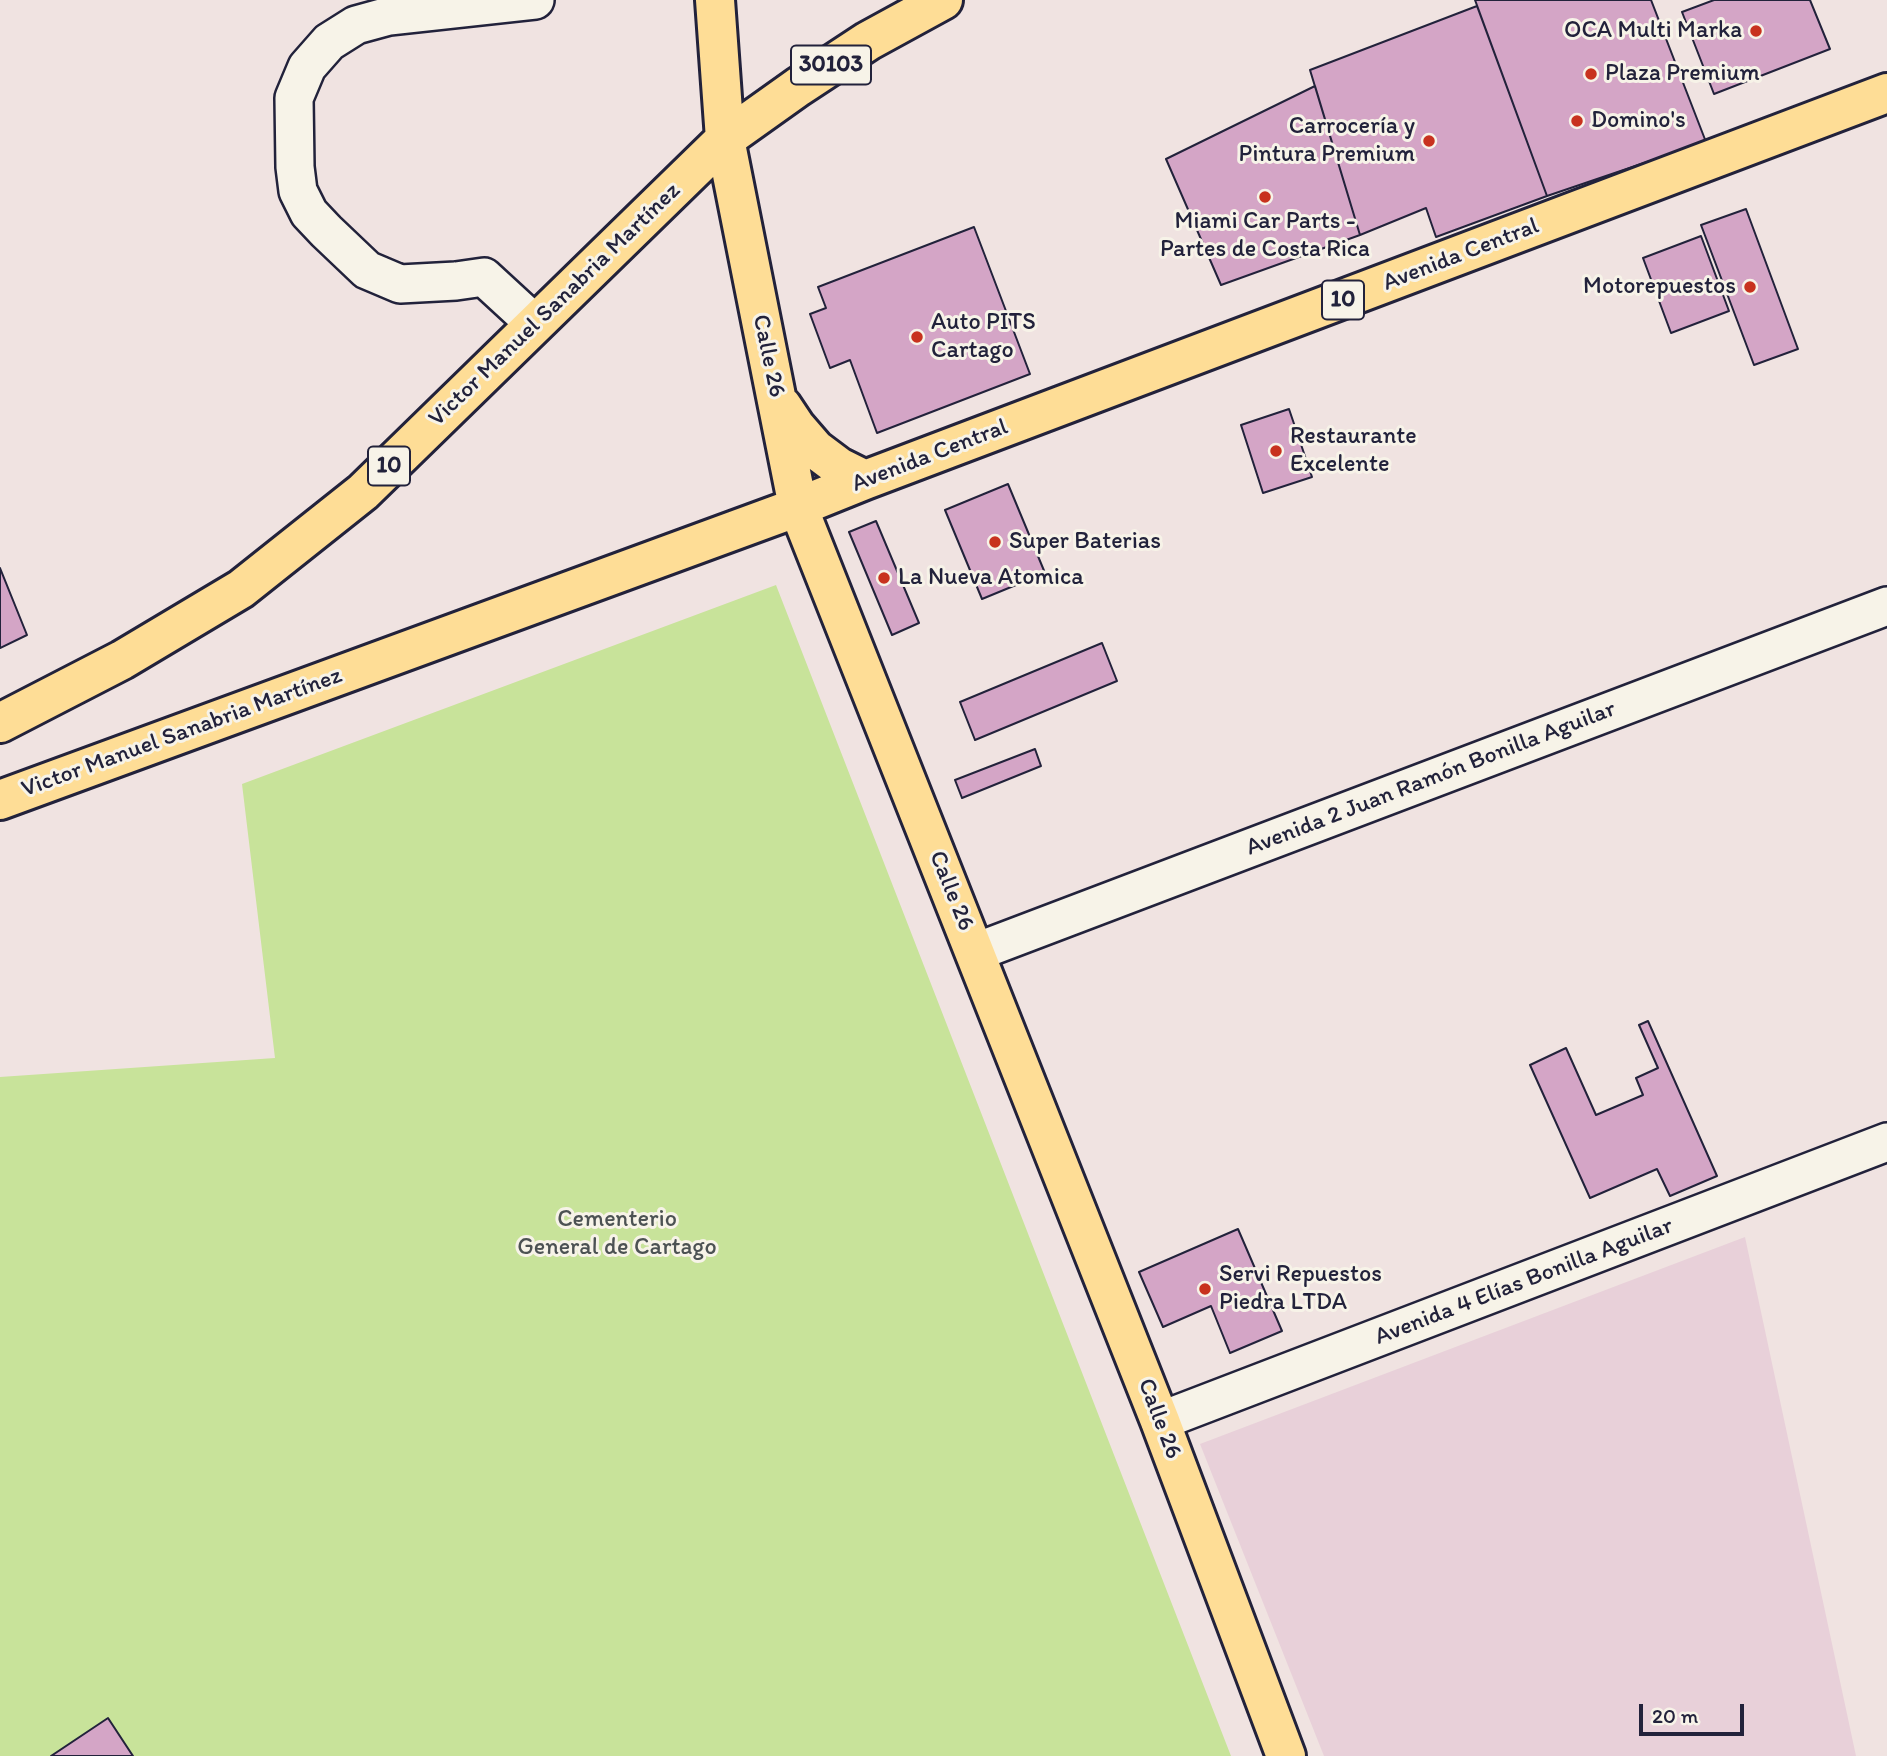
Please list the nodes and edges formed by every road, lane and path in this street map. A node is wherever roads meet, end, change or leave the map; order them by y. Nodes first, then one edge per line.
1 (535, 0) edge
2 (715, 0) edge
3 (943, 0) edge
4 (1887, 93) edge
5 (725, 139) junction
6 (534, 323) junction
7 (777, 398) junction
8 (865, 480) junction
9 (799, 507) junction
10 (1887, 606) edge
11 (0, 723) edge
12 (0, 800) edge
13 (976, 952) junction
14 (1887, 1142) edge
15 (1160, 1422) junction
16 (1286, 1756) edge

1 - 6 street
2 - 5 main road, Calle 26
3 - 5 main road, 30103
4 - 8 main road, Avenida Central / 10
5 - 6 main road, Victor Manuel Sanabria Martínez / 10
5 - 7 main road, Calle 26
6 - 11 main road, Victor Manuel Sanabria Martínez / 10
7 - 8 main road
7 - 9 main road, Calle 26
8 - 9 main road, Avenida Central / 10
9 - 12 main road, Victor Manuel Sanabria Martínez / 10
9 - 13 main road, Calle 26
10 - 13 street, Avenida 2 Juan Ramón Bonilla Aguilar
13 - 15 main road, Calle 26
14 - 15 street, Avenida 4 Elías Bonilla Aguilar
15 - 16 main road, Calle 26

